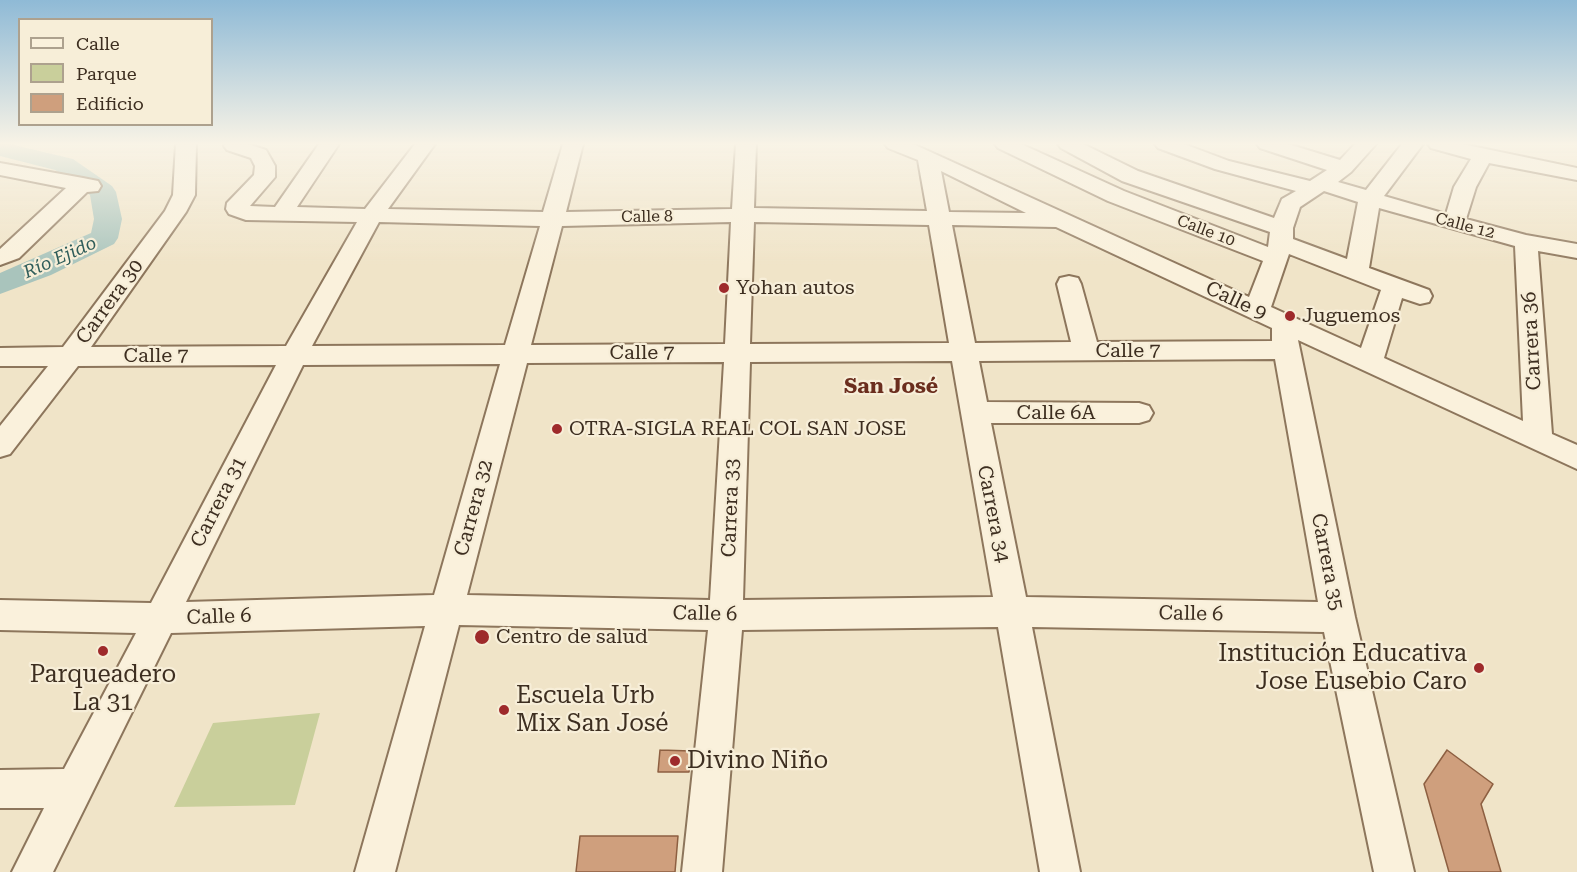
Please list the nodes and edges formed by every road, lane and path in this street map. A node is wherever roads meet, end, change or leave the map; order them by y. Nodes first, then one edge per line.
1 (84, 185) edge
2 (185, 185) edge
3 (256, 185) edge
4 (301, 185) edge
5 (394, 185) edge
6 (562, 185) edge
7 (744, 185) edge
8 (928, 185) edge
9 (988, 185) edge
10 (1092, 185) edge
11 (1198, 185) edge
12 (1310, 185) edge
13 (1381, 185) edge
14 (1468, 185) edge
15 (1316, 186) junction
16 (1370, 199) junction
17 (282, 213) junction
18 (742, 215) junction
19 (371, 216) junction
20 (939, 218) junction
21 (552, 219) junction
22 (1058, 219) junction
23 (1454, 223) junction
24 (1526, 242) junction
25 (1280, 243) junction
26 (1577, 251) edge
27 (0, 258) edge
28 (1356, 272) junction
29 (1069, 284) dead end
30 (1394, 286) junction
31 (1420, 296) dead end
32 (1275, 328) junction
33 (1086, 351) junction
34 (964, 352) junction
35 (737, 353) junction
36 (514, 354) junction
37 (294, 356) junction
38 (0, 357) edge
39 (70, 357) junction
40 (1369, 362) junction
41 (974, 412) junction
42 (1139, 413) dead end
43 (1538, 440) junction
44 (0, 446) edge
45 (1577, 458) edge
46 (446, 610) junction
47 (1011, 612) junction
48 (0, 615) edge
49 (726, 615) junction
50 (1338, 617) junction
51 (159, 618) junction
52 (73, 788) junction
53 (0, 789) edge
54 (32, 872) edge
55 (375, 872) edge
56 (702, 872) edge
57 (1060, 872) edge
58 (1394, 872) edge

1 - 27 street
2 - 39 street, Carrera 30
3 - 17 street, Calle 8
4 - 17 street
5 - 19 street, Carrera 31
6 - 21 street, Carrera 32
7 - 18 street, Carrera 33
8 - 20 street, Carrera 34
9 - 22 street, Calle 9
10 - 25 street, Calle 10
11 - 25 street
12 - 15 street, Calle 12
13 - 16 street
14 - 23 street
15 - 16 street, Calle 12
15 - 25 street
16 - 23 street, Calle 12
16 - 28 street
17 - 19 street, Calle 8
18 - 20 street, Calle 8
18 - 21 street, Calle 8
18 - 35 street, Carrera 33
19 - 21 street, Calle 8
19 - 37 street, Carrera 31
20 - 22 street, Calle 8
20 - 34 street, Carrera 34
21 - 36 street, Carrera 32
22 - 32 street, Calle 9
23 - 24 street, Calle 12
24 - 26 street, Calle 12
24 - 43 street, Carrera 36
25 - 28 street, Calle 10
25 - 32 street
28 - 30 street, Calle 10
29 - 33 street
30 - 31 street, Calle 10
30 - 40 street
32 - 33 street, Calle 7
32 - 40 street, Calle 9
32 - 50 street, Carrera 35
33 - 34 street, Calle 7
34 - 35 street, Calle 7
34 - 41 street, Carrera 34
35 - 36 street, Calle 7
35 - 49 street, Carrera 33
36 - 37 street, Calle 7
36 - 46 street, Carrera 32
37 - 39 street, Calle 7
37 - 51 street, Carrera 31
38 - 39 street, Calle 7
39 - 44 street, Carrera 30
40 - 43 street, Calle 9
41 - 42 street, Calle 6A
41 - 47 street, Carrera 34
43 - 45 street, Calle 9
46 - 49 street, Calle 6
46 - 51 street, Calle 6
46 - 55 street, Carrera 32
47 - 49 street, Calle 6
47 - 50 street, Calle 6
47 - 57 street, Carrera 34
48 - 51 street, Calle 6
49 - 56 street, Carrera 33
50 - 58 street, Carrera 35
51 - 52 street, Carrera 31
52 - 53 street
52 - 54 street, Carrera 31

